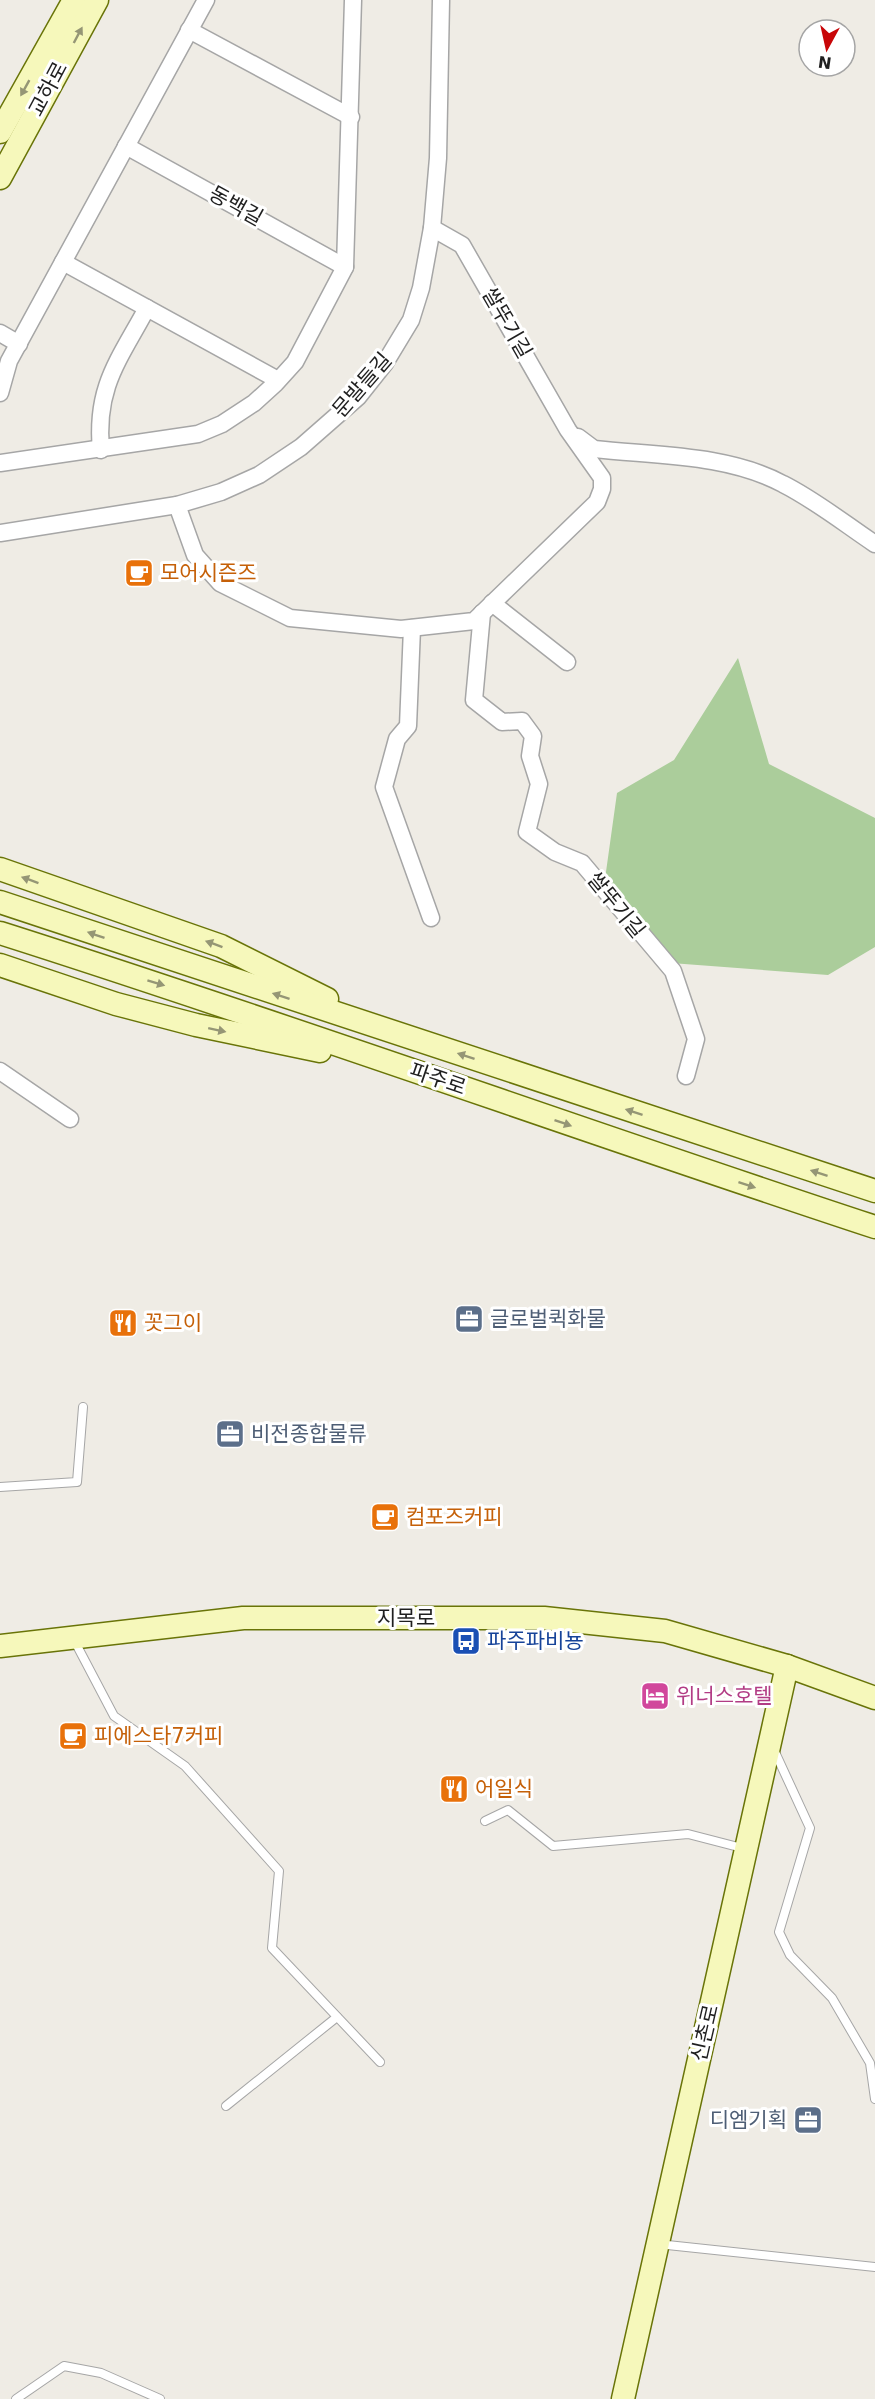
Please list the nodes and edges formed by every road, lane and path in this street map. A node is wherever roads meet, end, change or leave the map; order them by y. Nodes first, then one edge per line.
1 (74, 0) edge
2 (97, 0) edge
3 (206, 0) edge
4 (354, 0) edge
5 (441, 0) edge
6 (189, 30) junction
7 (351, 117) junction
8 (0, 132) edge
9 (126, 146) junction
10 (0, 178) edge
11 (432, 228) junction
12 (63, 262) junction
13 (345, 267) junction
14 (147, 308) junction
15 (0, 333) edge
16 (19, 344) junction
17 (278, 380) junction
18 (0, 393) edge
19 (568, 430) junction
20 (101, 450) junction
21 (0, 464) edge
22 (177, 505) junction
23 (0, 533) edge
24 (875, 544) edge
25 (487, 608) junction
26 (412, 628) junction
27 (567, 662) dead end
28 (0, 869) edge
29 (0, 902) edge
30 (430, 918) dead end
31 (0, 933) edge
32 (0, 965) edge
33 (398, 1034) junction
34 (407, 1069) junction
35 (0, 1071) edge
36 (686, 1076) dead end
37 (70, 1119) dead end
38 (875, 1191) edge
39 (875, 1227) edge
40 (83, 1407) dead end
41 (0, 1487) edge
42 (72, 1637) junction
43 (0, 1646) edge
44 (787, 1666) junction
45 (875, 1698) edge
46 (770, 1743) junction
47 (485, 1821) dead end
48 (746, 1849) junction
49 (337, 2017) junction
50 (380, 2062) dead end
51 (875, 2099) edge
52 (226, 2106) dead end
53 (658, 2244) junction
54 (875, 2267) edge
55 (16, 2399) edge
56 (160, 2399) edge
57 (623, 2399) edge

1 -> 8 main road, 교하로
10 -> 2 main road, 교하로
3 - 6 street
4 - 7 street
5 - 11 street, 문발들길
6 - 7 street
6 - 9 street
7 - 13 street
9 - 12 street
9 - 13 street, 동백길
11 - 19 street, 쌀뚜기길
11 - 22 street, 문발들길
12 - 14 street
12 - 16 street
13 - 17 street
14 - 17 street
14 - 20 street
15 - 16 street
16 - 18 street
17 - 20 street
19 - 24 street, 쌀뚜기길
19 - 25 street, 쌀뚜기길
20 - 21 street
22 - 23 street, 문발들길
22 - 26 street, 쌀뚜기길
25 - 26 street, 쌀뚜기길
25 - 27 street
25 - 36 street, 쌀뚜기길
26 - 30 street
33 -> 28 main road
33 -> 29 main road, 파주로
31 -> 34 main road, 파주로
32 -> 34 main road
38 -> 33 main road, 파주로
34 -> 39 main road, 파주로
35 - 37 street
40 - 41 lane
42 - 43 main road, 지목로
42 - 44 main road, 지목로
42 - 49 lane
44 - 45 main road, 지목로
44 - 46 main road, 신촌로
46 - 48 main road, 신촌로
46 - 51 lane
47 - 48 lane
48 - 53 main road, 신촌로
49 - 50 lane
49 - 52 lane
53 - 54 lane
53 - 57 main road, 신촌로
55 - 56 lane

